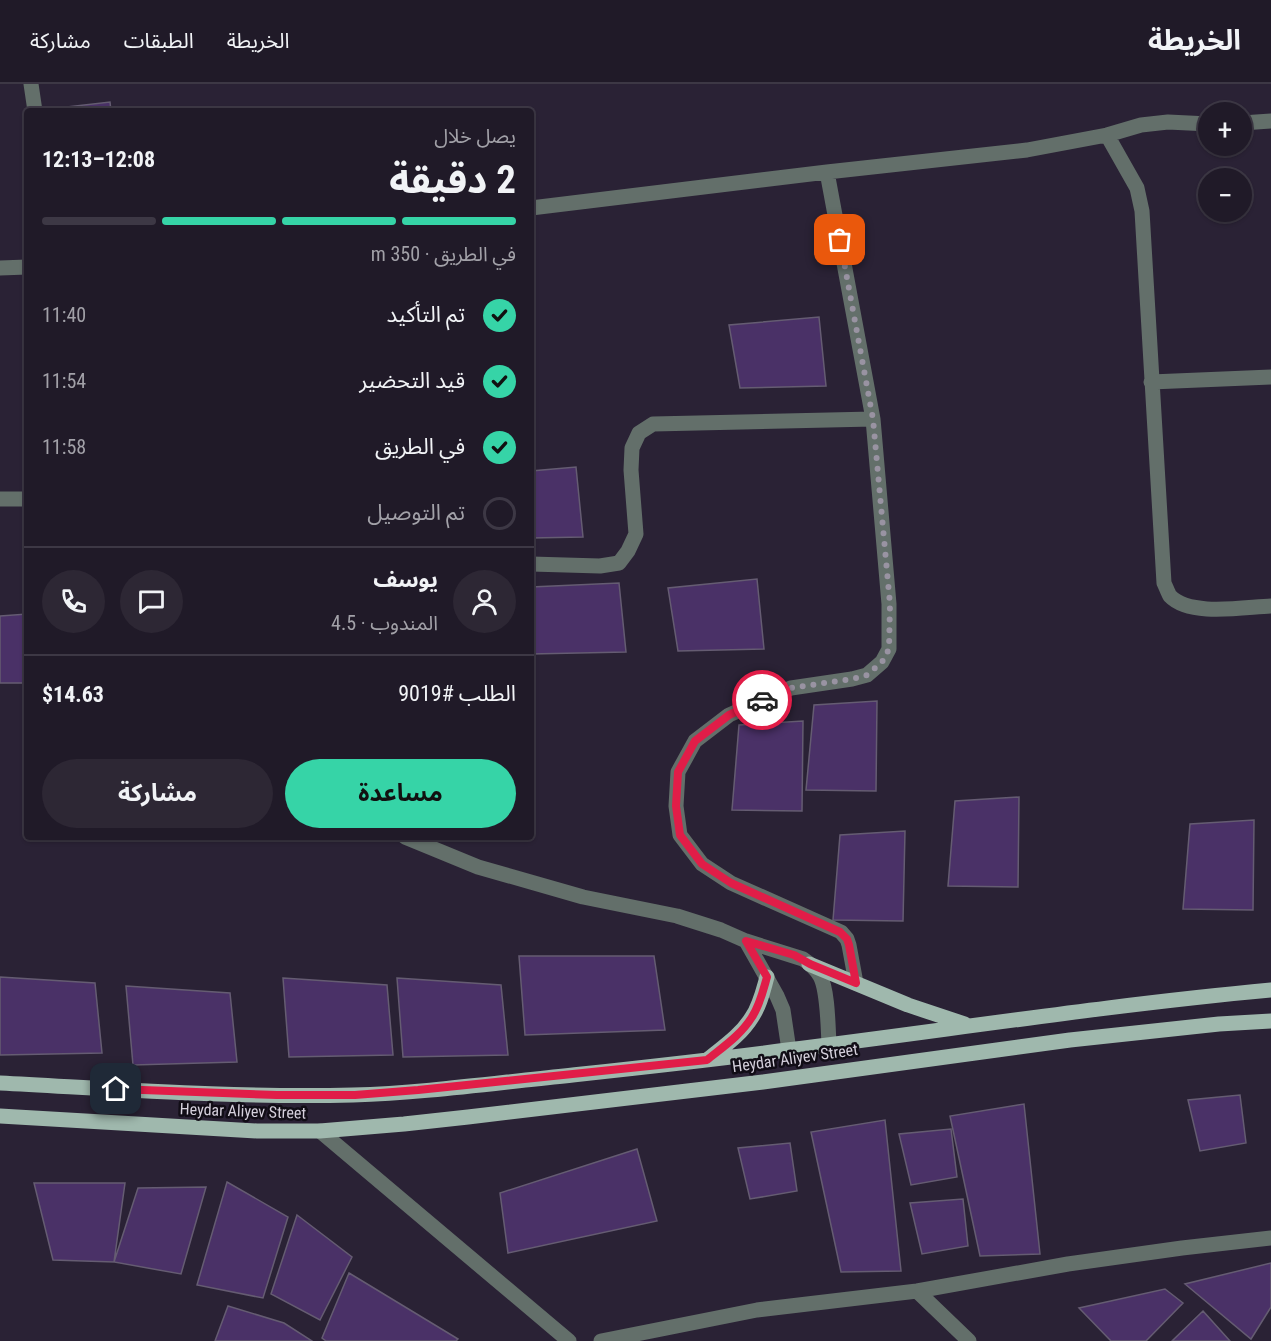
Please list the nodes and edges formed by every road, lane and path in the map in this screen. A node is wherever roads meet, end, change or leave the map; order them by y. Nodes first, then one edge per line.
1 (31, 84) edge
2 (35, 108) edge
3 (1271, 121) edge
4 (1252, 122) edge
5 (1198, 123) edge
6 (1107, 135) junction
7 (828, 172) junction
8 (534, 208) edge
9 (24, 267) edge
10 (0, 268) edge
11 (1271, 378) edge
12 (1151, 382) junction
13 (873, 419) junction
14 (0, 499) edge
15 (24, 499) edge
16 (534, 564) edge
17 (1271, 606) edge
18 (412, 840) edge
19 (746, 941) junction
20 (810, 964) junction
21 (767, 977) junction
22 (856, 983) junction
23 (1271, 990) edge
24 (1271, 1021) edge
25 (970, 1026) junction
26 (829, 1044) junction
27 (789, 1050) junction
28 (707, 1060) junction
29 (0, 1083) edge
30 (0, 1116) edge
31 (320, 1131) junction
32 (1271, 1238) edge
33 (917, 1291) junction
34 (569, 1341) edge
35 (602, 1341) edge
36 (969, 1341) edge

1 - 2 street
3 - 4 street
5 - 6 street
6 - 7 street
6 - 12 street
7 - 8 street
7 - 13 street
9 - 10 street
11 - 12 street
12 - 17 street
13 - 16 street
13 - 22 street
14 - 15 street
18 - 19 street
19 - 20 street
19 - 21 street
20 - 22 main road
20 - 26 street
21 - 27 street
21 - 28 main road
22 - 25 main road
23 - 25 main road, Heydar Aliyev Street
24 - 31 main road, Heydar Aliyev Street
25 - 26 main road, Heydar Aliyev Street
26 - 27 main road, Heydar Aliyev Street
27 - 28 main road, Heydar Aliyev Street
28 - 29 main road, Heydar Aliyev Street
30 - 31 main road, Heydar Aliyev Street
31 - 34 street
32 - 33 street
33 - 35 street
33 - 36 street

